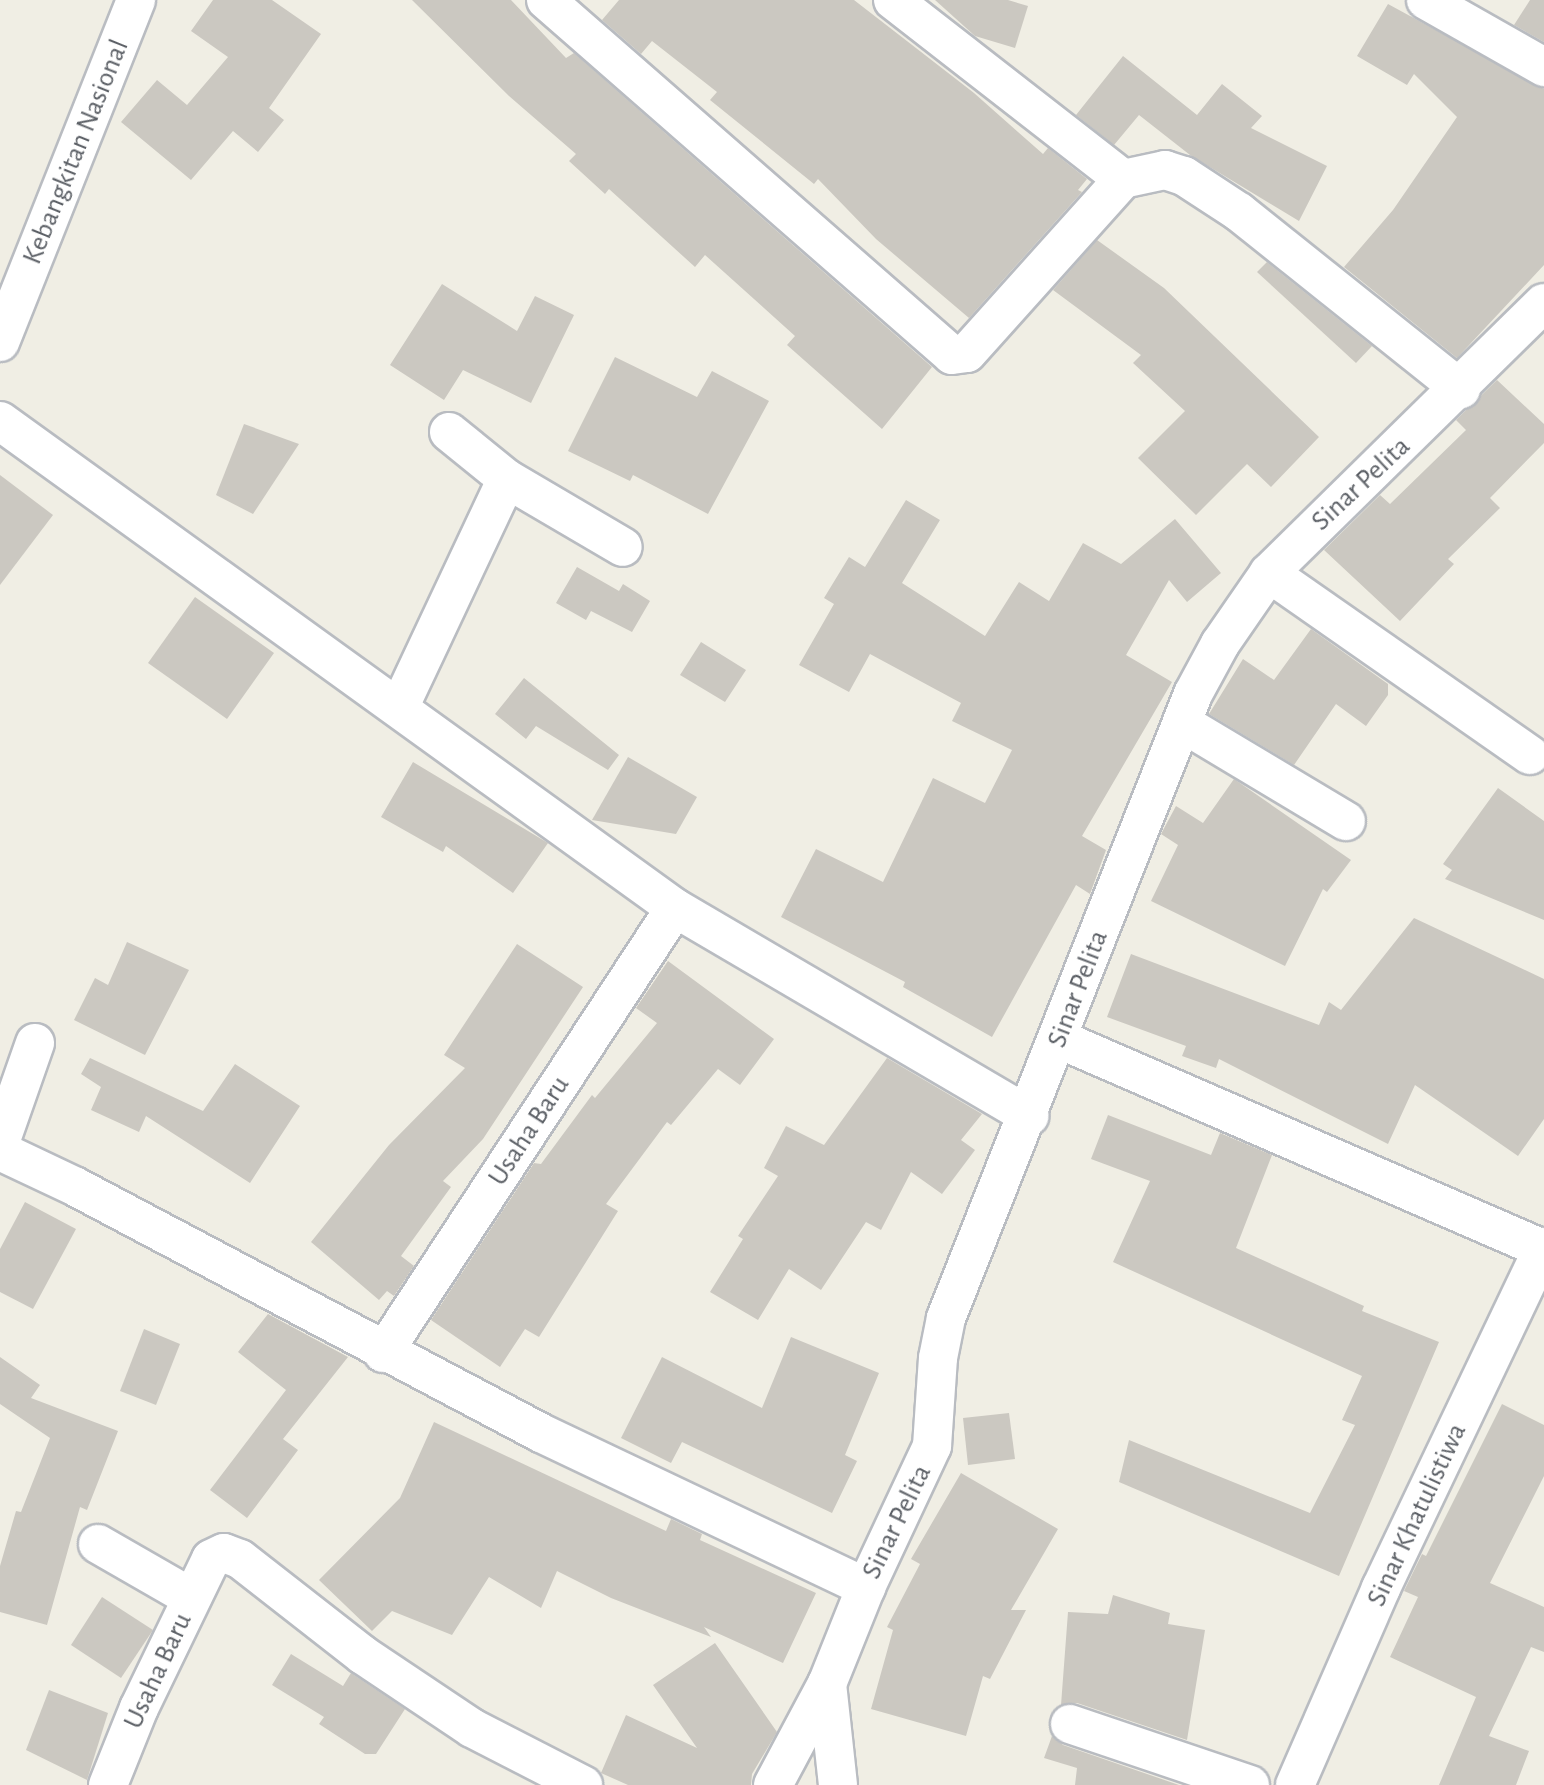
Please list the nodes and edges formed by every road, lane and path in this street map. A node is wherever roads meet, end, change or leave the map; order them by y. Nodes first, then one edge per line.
1 (136, 0) edge
2 (546, 0) edge
3 (893, 0) edge
4 (1426, 0) edge
5 (1544, 67) edge
6 (1123, 179) junction
7 (7, 301) edge
8 (1538, 319) edge
9 (0, 342) edge
10 (1461, 389) junction
11 (0, 421) edge
12 (449, 432) dead end
13 (508, 479) junction
14 (623, 547) dead end
15 (1269, 573) junction
16 (398, 708) junction
17 (1182, 723) junction
18 (1530, 755) dead end
19 (1346, 821) dead end
20 (675, 908) junction
21 (1059, 1039) junction
22 (35, 1043) dead end
23 (1029, 1116) junction
24 (0, 1143) edge
25 (0, 1152) edge
26 (1544, 1248) edge
27 (383, 1353) junction
28 (98, 1544) dead end
29 (866, 1587) junction
30 (192, 1598) junction
31 (827, 1684) junction
32 (1070, 1724) dead end
33 (108, 1785) edge
34 (583, 1785) edge
35 (773, 1785) edge
36 (838, 1785) edge
37 (1250, 1785) edge
38 (1295, 1785) edge

1 - 7 street, Kebangkitan Nasional
2 - 6 street
3 - 6 street
4 - 5 street
6 - 10 street
7 - 9 street, Kebangkitan Nasional
8 - 10 street, Sinar Pelita
10 - 15 street, Sinar Pelita
11 - 16 street
12 - 13 street
13 - 14 street
13 - 16 street
15 - 17 street, Sinar Pelita
15 - 18 street
16 - 20 street
17 - 19 street
17 - 21 street, Sinar Pelita
20 - 23 street
20 - 27 street, Usaha Baru
21 - 23 street, Sinar Pelita
21 - 26 street
22 - 24 street
23 - 29 street, Sinar Pelita
25 - 27 street
26 - 38 street, Sinar Khatulistiwa
27 - 29 street
28 - 30 street
29 - 31 street, Sinar Pelita
30 - 33 street, Usaha Baru
30 - 34 street, Usaha Baru
31 - 35 street
31 - 36 street, Sinar Pelita
32 - 37 street

